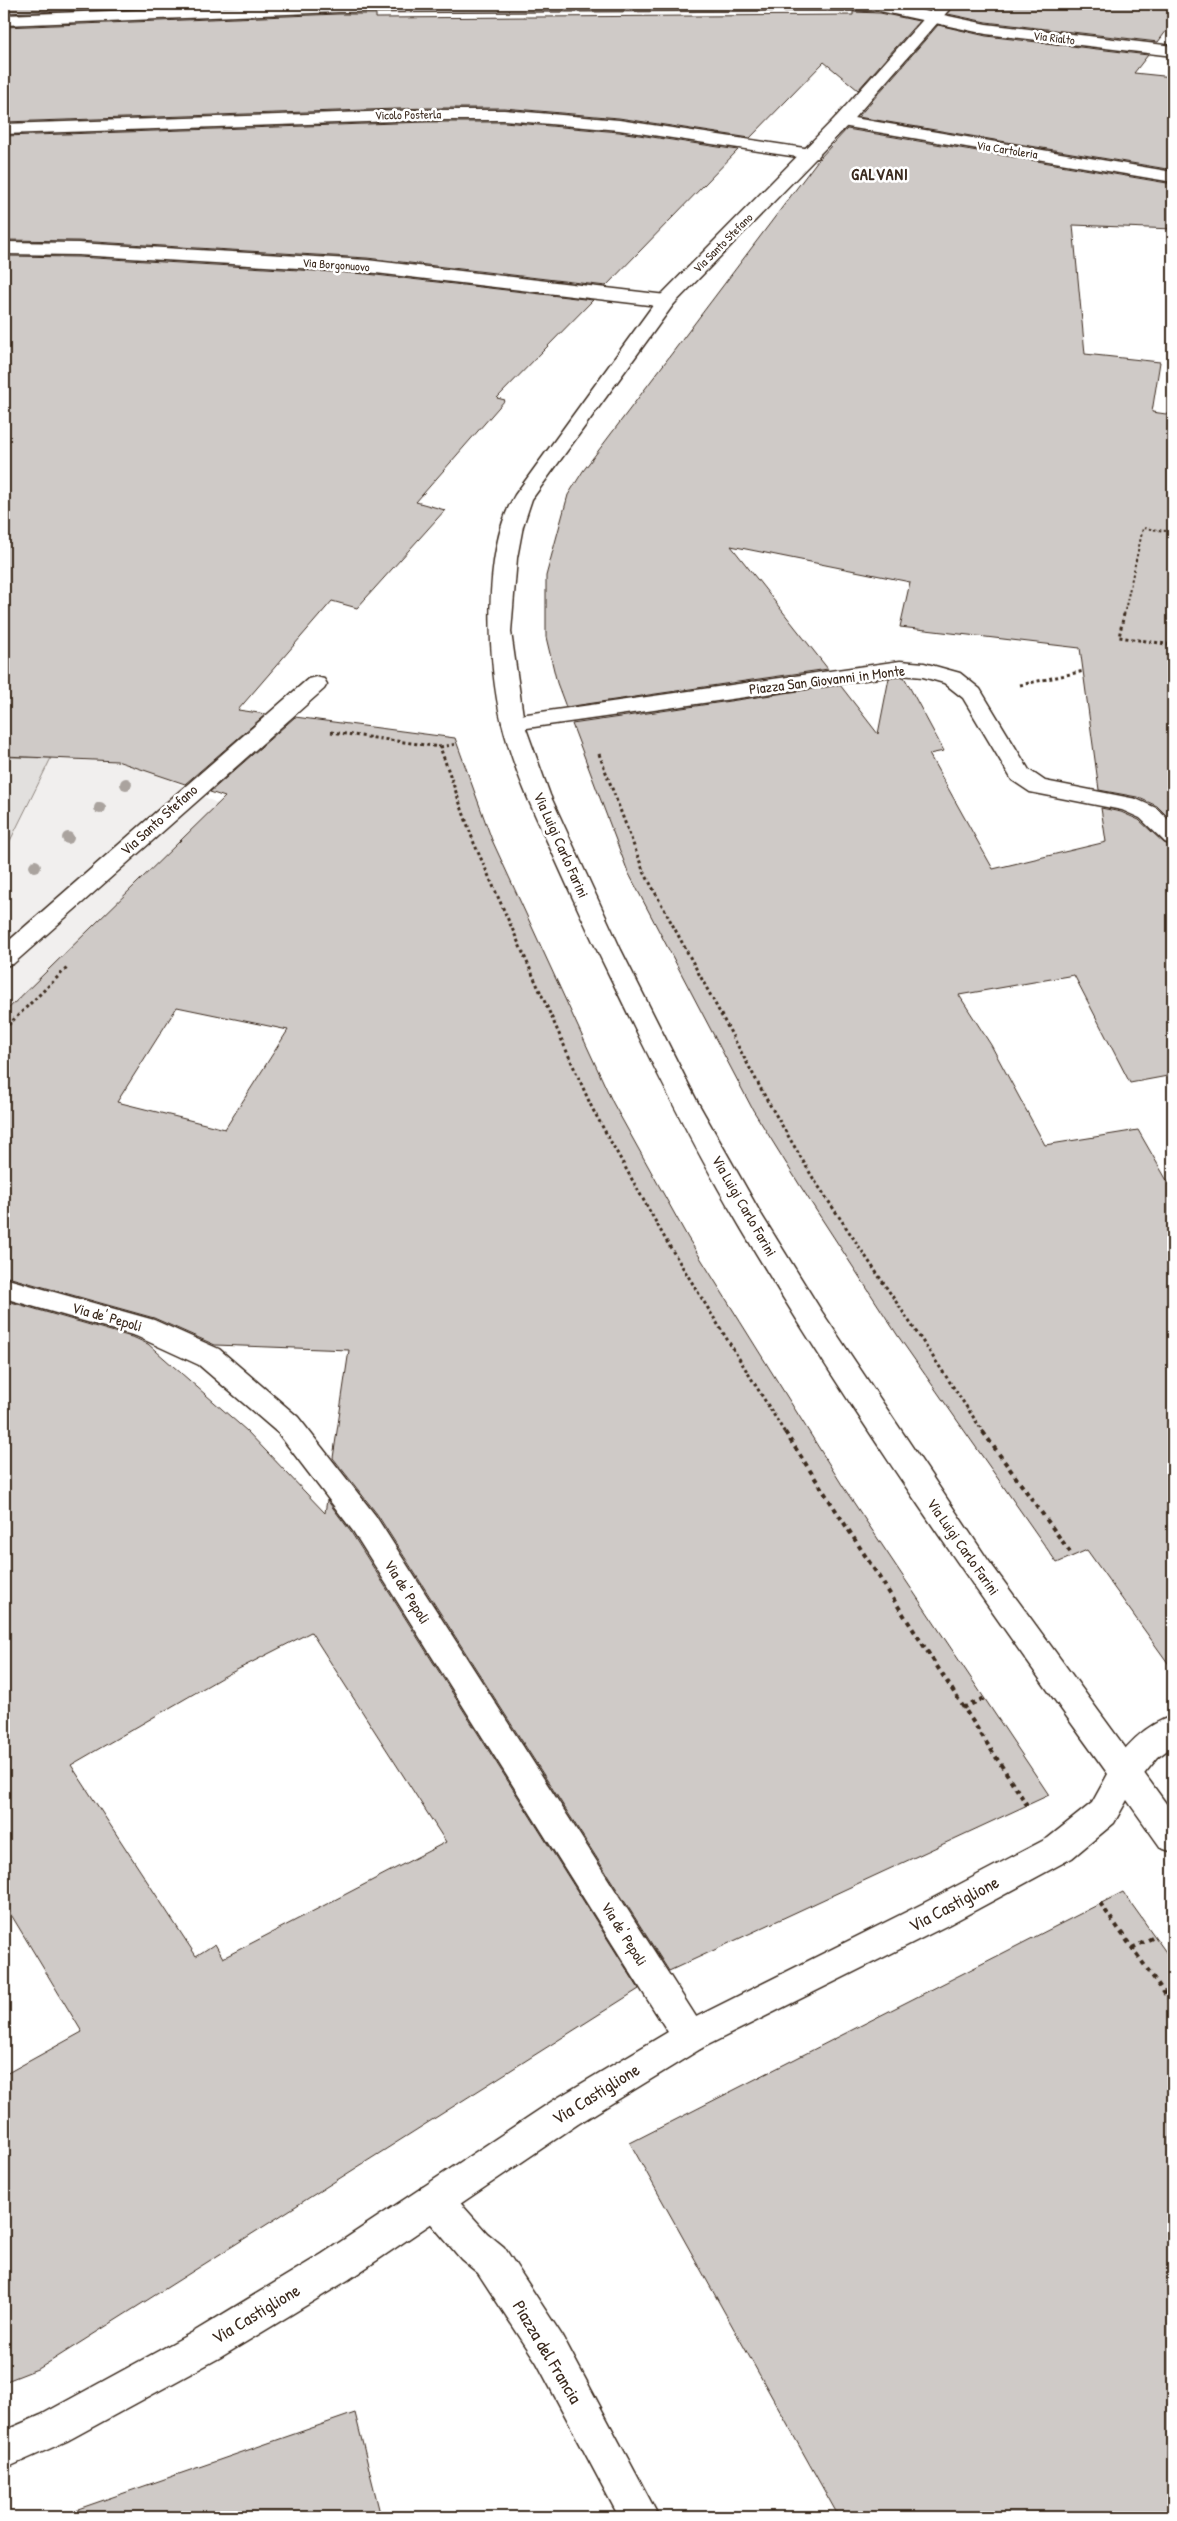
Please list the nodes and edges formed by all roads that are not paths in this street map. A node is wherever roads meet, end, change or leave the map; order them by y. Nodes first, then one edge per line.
1 (416, 5) edge
2 (941, 10) edge
3 (4, 20) edge
4 (1173, 51) edge
5 (842, 121) junction
6 (4, 129) edge
7 (811, 154) junction
8 (1173, 177) edge
9 (4, 248) edge
10 (666, 301) junction
11 (522, 499) joint
12 (316, 684) dead end
13 (513, 723) junction
14 (1170, 833) edge
15 (4, 958) edge
16 (4, 1288) edge
17 (1173, 1729) edge
18 (1125, 1774) junction
19 (1173, 1838) edge
20 (690, 2037) junction
21 (434, 2200) junction
22 (4, 2450) edge
23 (640, 2517) edge

1 - 2 street, Via Rialto
1 - 3 street, Via Rialto
2 - 4 street, Via Rialto
2 - 5 street, Via Santo Stefano
5 - 7 street, Via Santo Stefano
5 - 8 street, Via Cartoleria
6 - 7 street, Vicolo Posterla
7 - 10 street, Via Santo Stefano
9 - 10 street, Via Borgonuovo
10 - 11 street, Via Santo Stefano
11 - 13 street, Via Luigi Carlo Farini
12 - 15 street, Via Santo Stefano
13 - 14 street, Piazza San Giovanni in Monte
13 - 18 street, Via Luigi Carlo Farini
16 - 20 street, Via de' Pepoli
17 - 18 street, Via Castiglione
18 - 19 street, Via Luigi Carlo Farini
18 - 20 street, Via Castiglione
20 - 21 street, Via Castiglione
21 - 22 street, Via Castiglione
21 - 23 street, Piazza del Francia

